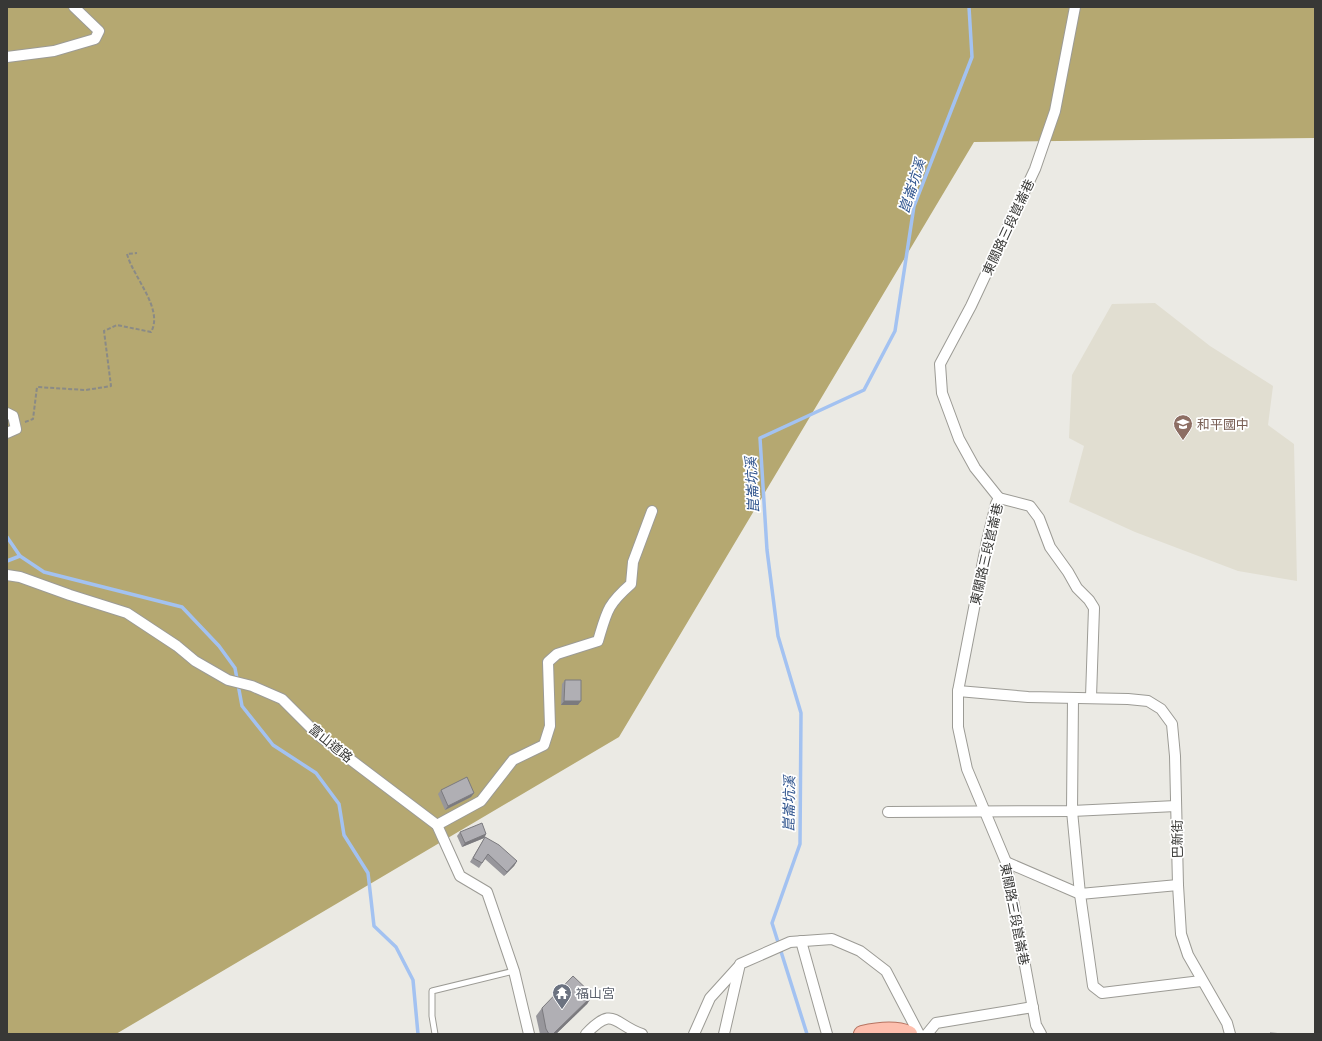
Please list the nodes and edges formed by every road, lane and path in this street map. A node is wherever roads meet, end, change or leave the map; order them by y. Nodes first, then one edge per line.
1 (74, 7) edge
2 (1075, 7) edge
3 (7, 57) edge
4 (137, 253) dead end
5 (7, 413) edge
6 (16, 425) junction
7 (7, 433) edge
8 (999, 498) junction
9 (652, 511) dead end
10 (7, 575) edge
11 (958, 691) junction
12 (1091, 697) junction
13 (1073, 698) junction
14 (1176, 806) junction
15 (1072, 811) junction
16 (888, 812) dead end
17 (984, 812) junction
18 (437, 825) junction
19 (1006, 862) junction
20 (1178, 885) junction
21 (1080, 894) junction
22 (801, 941) junction
23 (740, 964) junction
24 (514, 971) junction
25 (1202, 981) junction
26 (1033, 1007) junction
27 (910, 1033) edge
28 (435, 1034) edge
29 (529, 1034) edge
30 (586, 1034) edge
31 (642, 1034) edge
32 (694, 1034) edge
33 (724, 1034) edge
34 (827, 1034) edge
35 (862, 1034) edge
36 (926, 1034) edge
37 (1041, 1034) edge
38 (1230, 1034) edge

1 - 3 street
2 - 8 street, 東關路三段崑崙巷
4 - 6 path
5 - 6 street
6 - 7 street
8 - 11 street, 東關路三段崑崙巷
8 - 12 street
9 - 18 street
10 - 18 street, 富山道路
11 - 13 street, 巴新街
11 - 17 street, 東關路三段崑崙巷
12 - 13 street, 巴新街
12 - 14 street, 巴新街
13 - 15 street
14 - 15 street
14 - 20 street, 巴新街
15 - 17 street
15 - 21 street
16 - 17 street
17 - 19 street, 東關路三段崑崙巷
18 - 24 street, 富山道路
19 - 21 street
19 - 26 street, 東關路三段崑崙巷
20 - 21 street
20 - 25 street, 巴新街
21 - 25 street
22 - 23 street
22 - 27 street
22 - 34 street
23 - 32 street
23 - 33 street
24 - 28 lane
24 - 29 street, 富山道路
25 - 38 street, 巴新街
26 - 36 street
26 - 37 street, 東關路三段崑崙巷
27 - 35 main road
30 - 31 street

